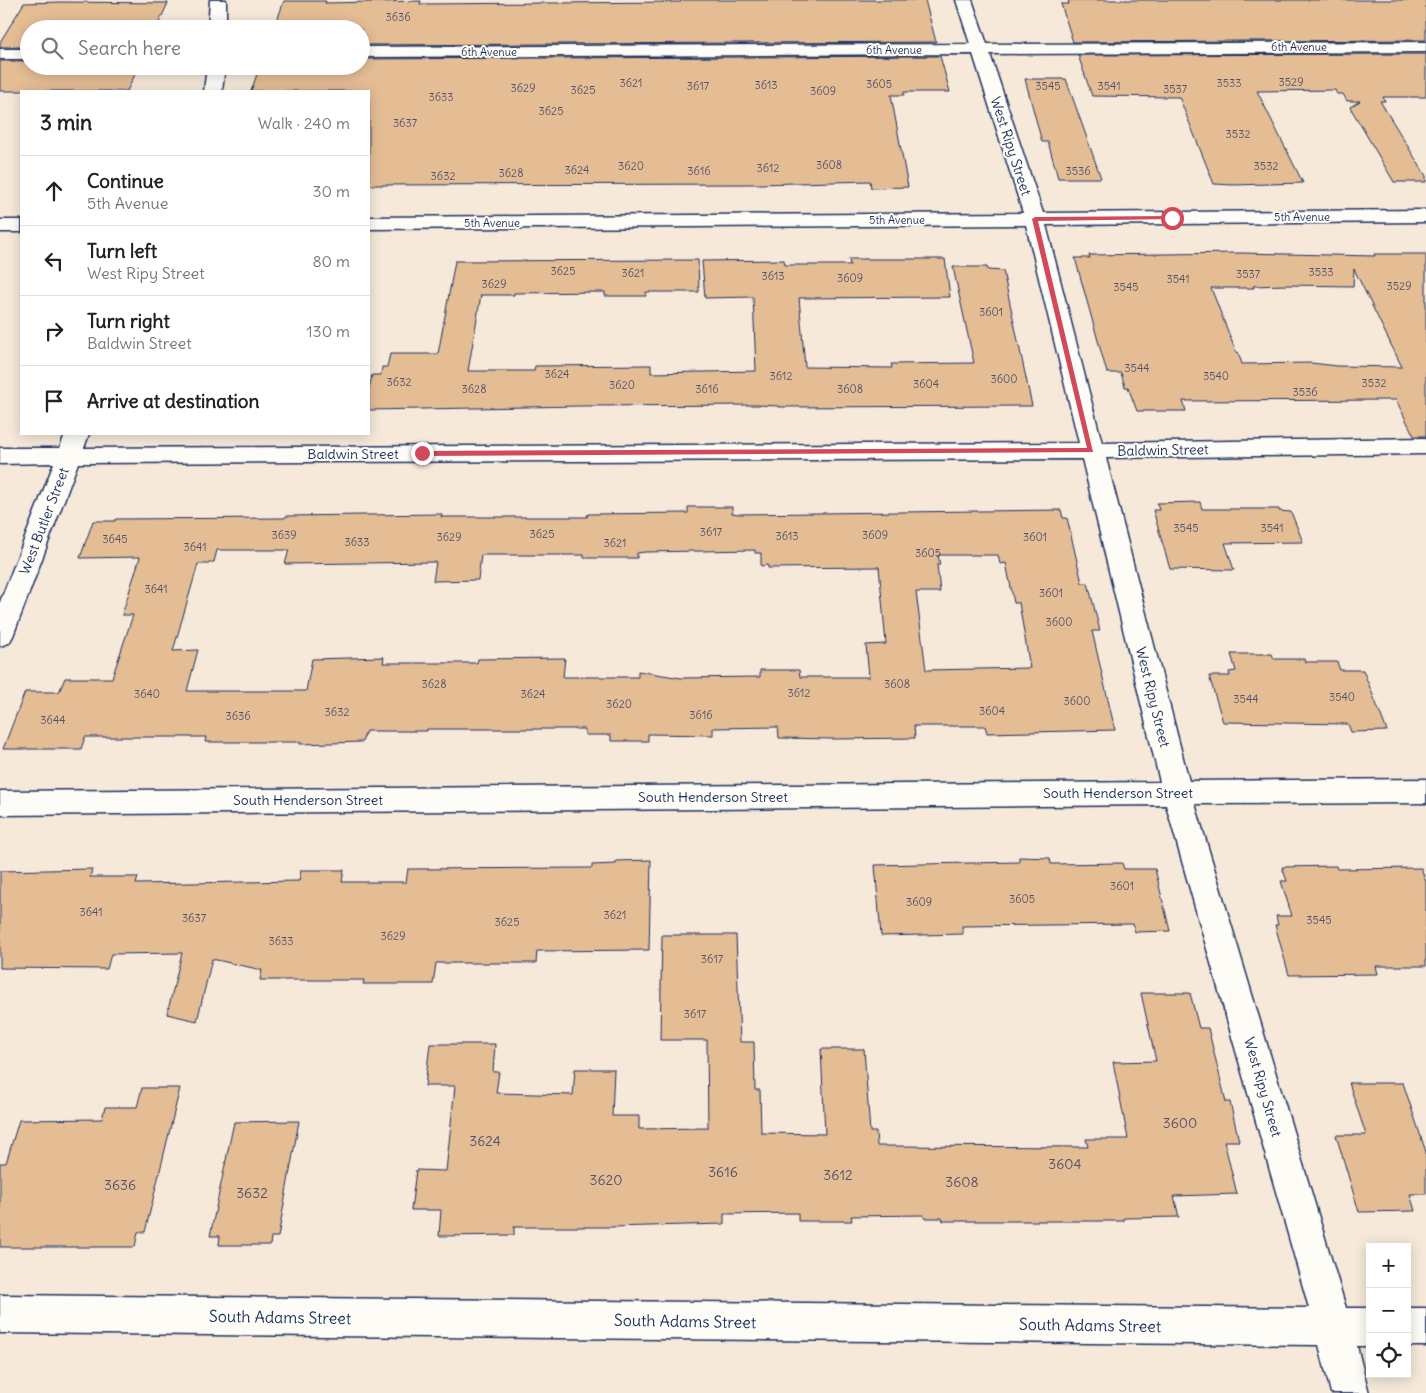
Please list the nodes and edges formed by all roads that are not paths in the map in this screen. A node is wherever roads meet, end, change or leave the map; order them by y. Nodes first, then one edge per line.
1 (218, 0) edge
2 (964, 0) edge
3 (217, 20) edge
4 (1426, 46) edge
5 (979, 49) junction
6 (370, 52) edge
7 (0, 54) edge
8 (20, 54) edge
9 (215, 75) edge
10 (213, 90) edge
11 (1426, 216) edge
12 (1035, 219) junction
13 (370, 224) edge
14 (0, 226) edge
15 (20, 226) edge
16 (73, 444) edge
17 (1426, 446) edge
18 (1091, 451) junction
19 (0, 456) edge
20 (0, 636) edge
21 (1426, 791) edge
22 (1178, 793) junction
23 (0, 803) edge
24 (0, 1314) edge
25 (1333, 1327) junction
26 (1366, 1327) edge
27 (1411, 1327) edge
28 (1426, 1327) edge
29 (1350, 1393) edge

1 - 3 street
2 - 5 street, West Ripy Street
4 - 5 street, 6th Avenue
5 - 6 street, 6th Avenue
5 - 12 street, West Ripy Street
7 - 8 street
9 - 10 street
11 - 12 street, 5th Avenue
12 - 13 street, 5th Avenue
12 - 18 street, West Ripy Street
14 - 15 street
16 - 18 street, Baldwin Street
16 - 19 street, Baldwin Street
16 - 20 street, West Butler Street
17 - 18 street, Baldwin Street
18 - 22 street, West Ripy Street
21 - 22 street, South Henderson Street
22 - 23 street, South Henderson Street
22 - 25 street, West Ripy Street
24 - 25 street, South Adams Street
25 - 26 street, South Adams Street
25 - 29 street, West Ripy Street
27 - 28 street

